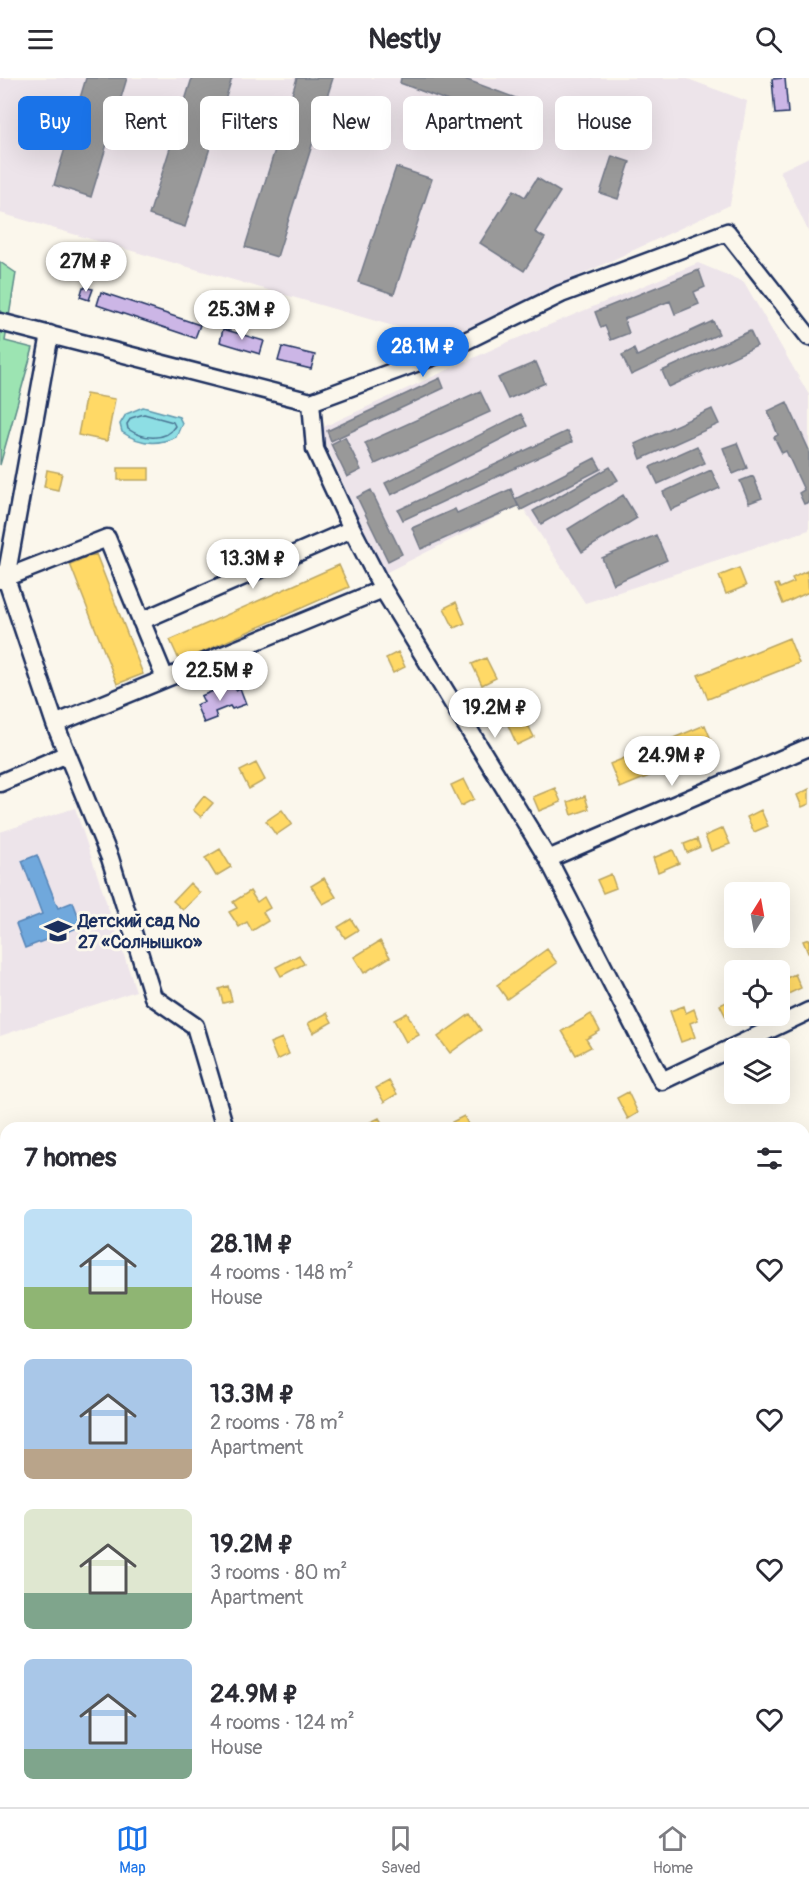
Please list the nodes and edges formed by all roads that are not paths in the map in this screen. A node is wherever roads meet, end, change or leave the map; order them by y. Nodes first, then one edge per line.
1 (0, 322) edge
2 (50, 334) junction
3 (809, 337) edge
4 (311, 402) junction
5 (352, 529) junction
6 (3, 579) edge
7 (383, 589) junction
8 (141, 621) junction
9 (165, 678) junction
10 (55, 724) junction
11 (809, 747) edge
12 (67, 754) junction
13 (0, 783) edge
14 (548, 859) junction
15 (809, 1011) edge
16 (223, 1122) edge

1 - 2 street
2 - 4 street
2 - 6 street
3 - 4 street
4 - 5 street
5 - 7 street
5 - 8 street
6 - 8 street
6 - 10 street
7 - 9 street
7 - 14 street
8 - 9 street
9 - 10 street
10 - 12 street
11 - 14 street
12 - 13 street
12 - 16 street
14 - 15 street

